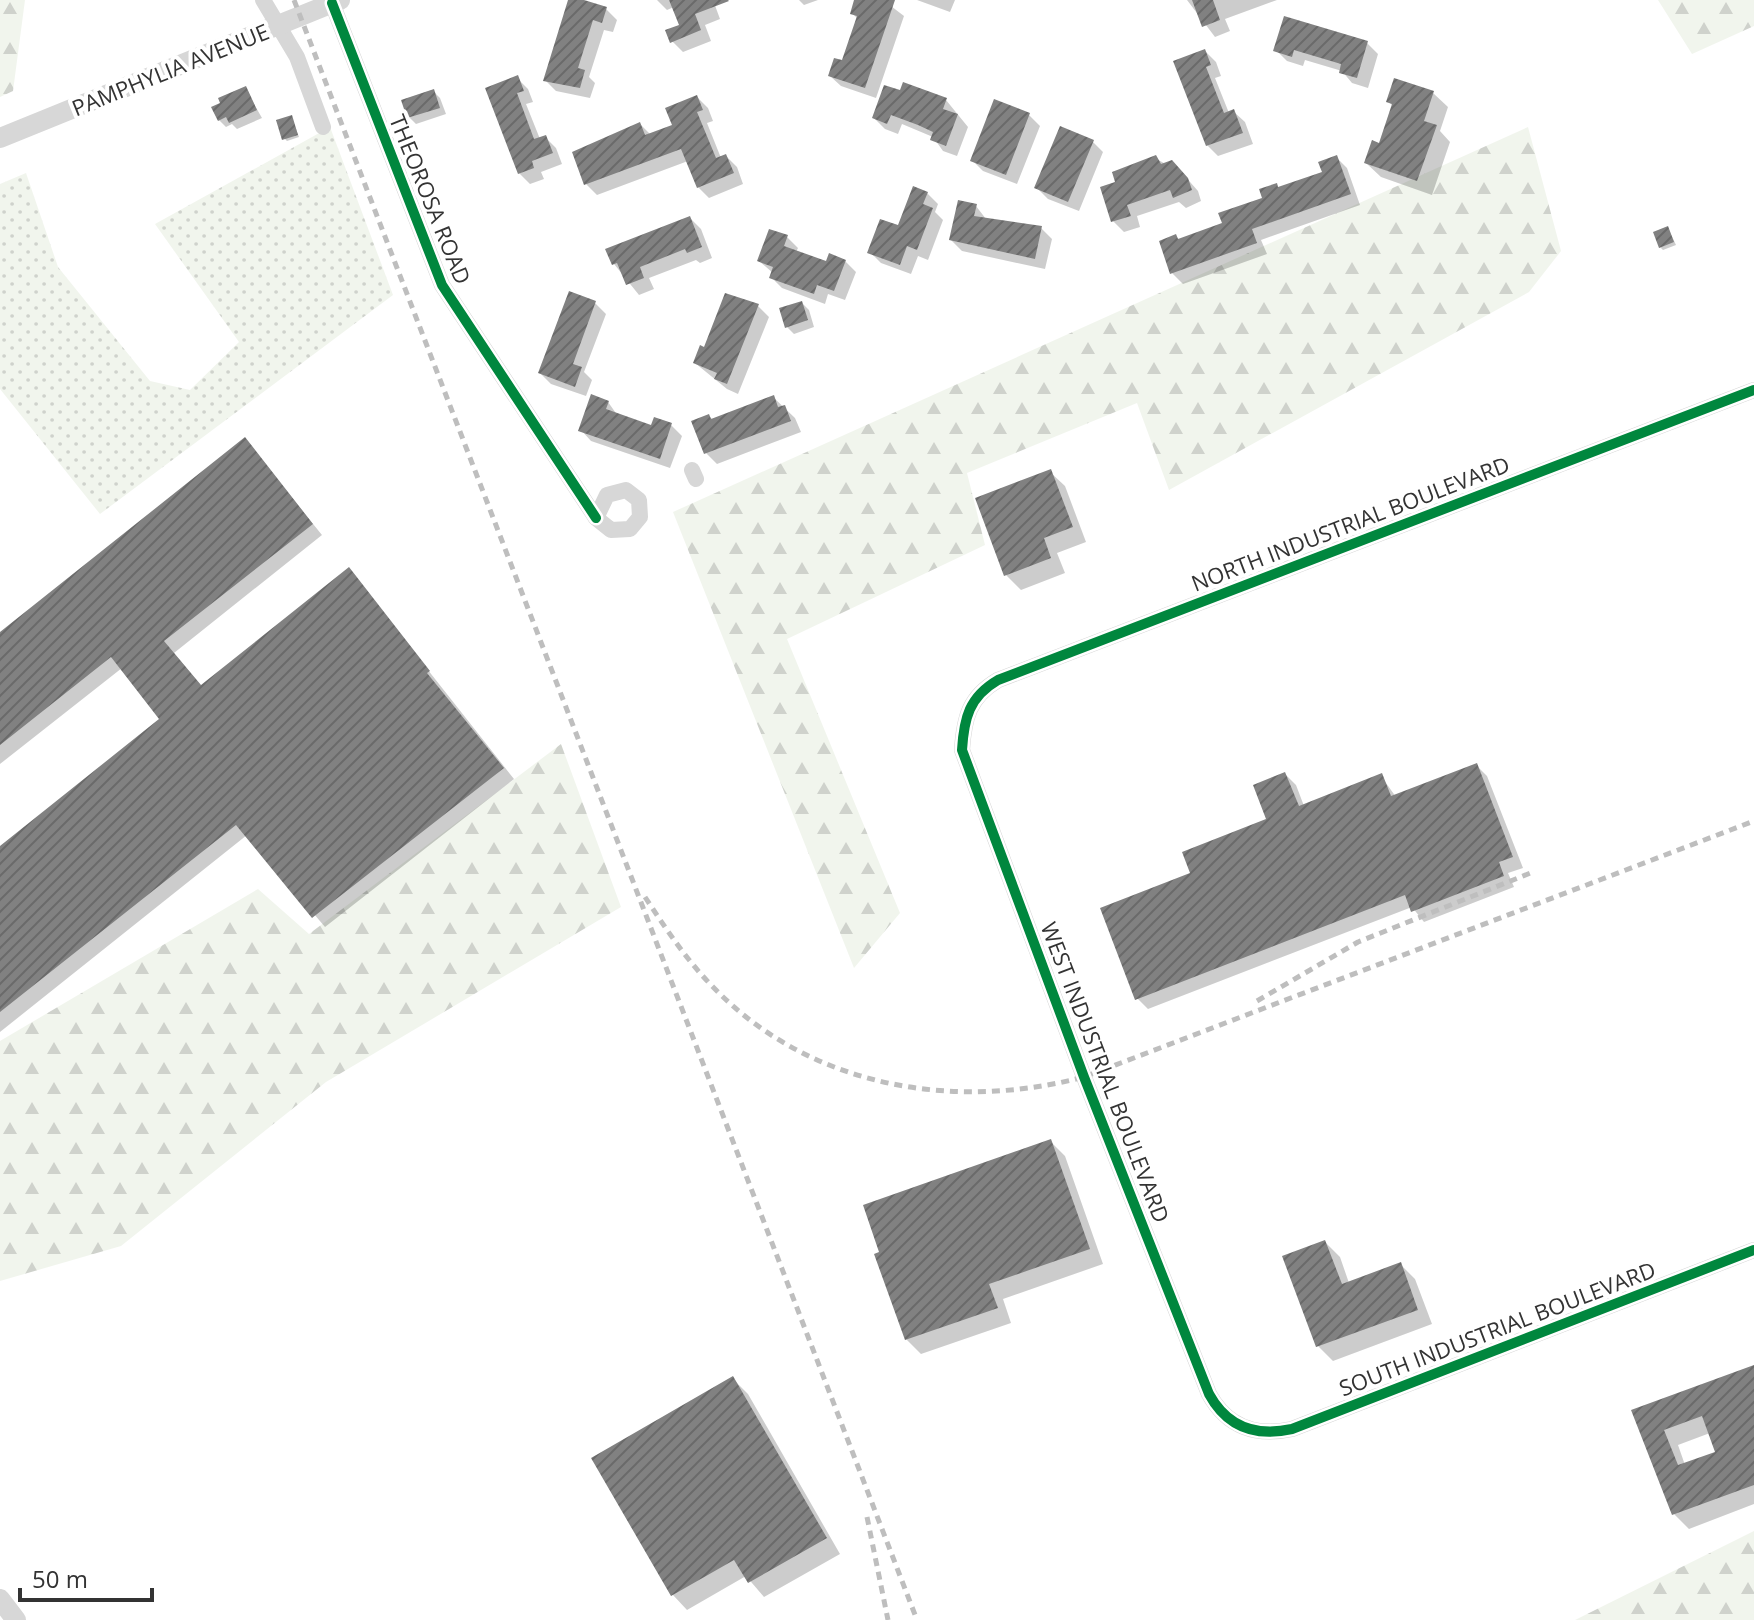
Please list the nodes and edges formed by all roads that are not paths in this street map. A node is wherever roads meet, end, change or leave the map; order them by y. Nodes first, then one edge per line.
1 (263, 0) edge
2 (336, 2) edge
3 (277, 25) junction
4 (323, 127) dead end
5 (0, 138) edge
6 (1754, 390) edge
7 (596, 518) dead end
8 (970, 708) joint
9 (1754, 1250) edge
10 (1252, 1431) joint
11 (0, 1600) edge
12 (16, 1620) edge

1 - 3 street
2 - 3 street, PAMPHYLIA AVENUE
2 - 7 street, THEOROSA ROAD
3 - 4 street
3 - 5 street, PAMPHYLIA AVENUE
6 - 8 street, NORTH INDUSTRIAL BOULEVARD
8 - 10 street, WEST INDUSTRIAL BOULEVARD
9 - 10 street, SOUTH INDUSTRIAL BOULEVARD
11 - 12 street

